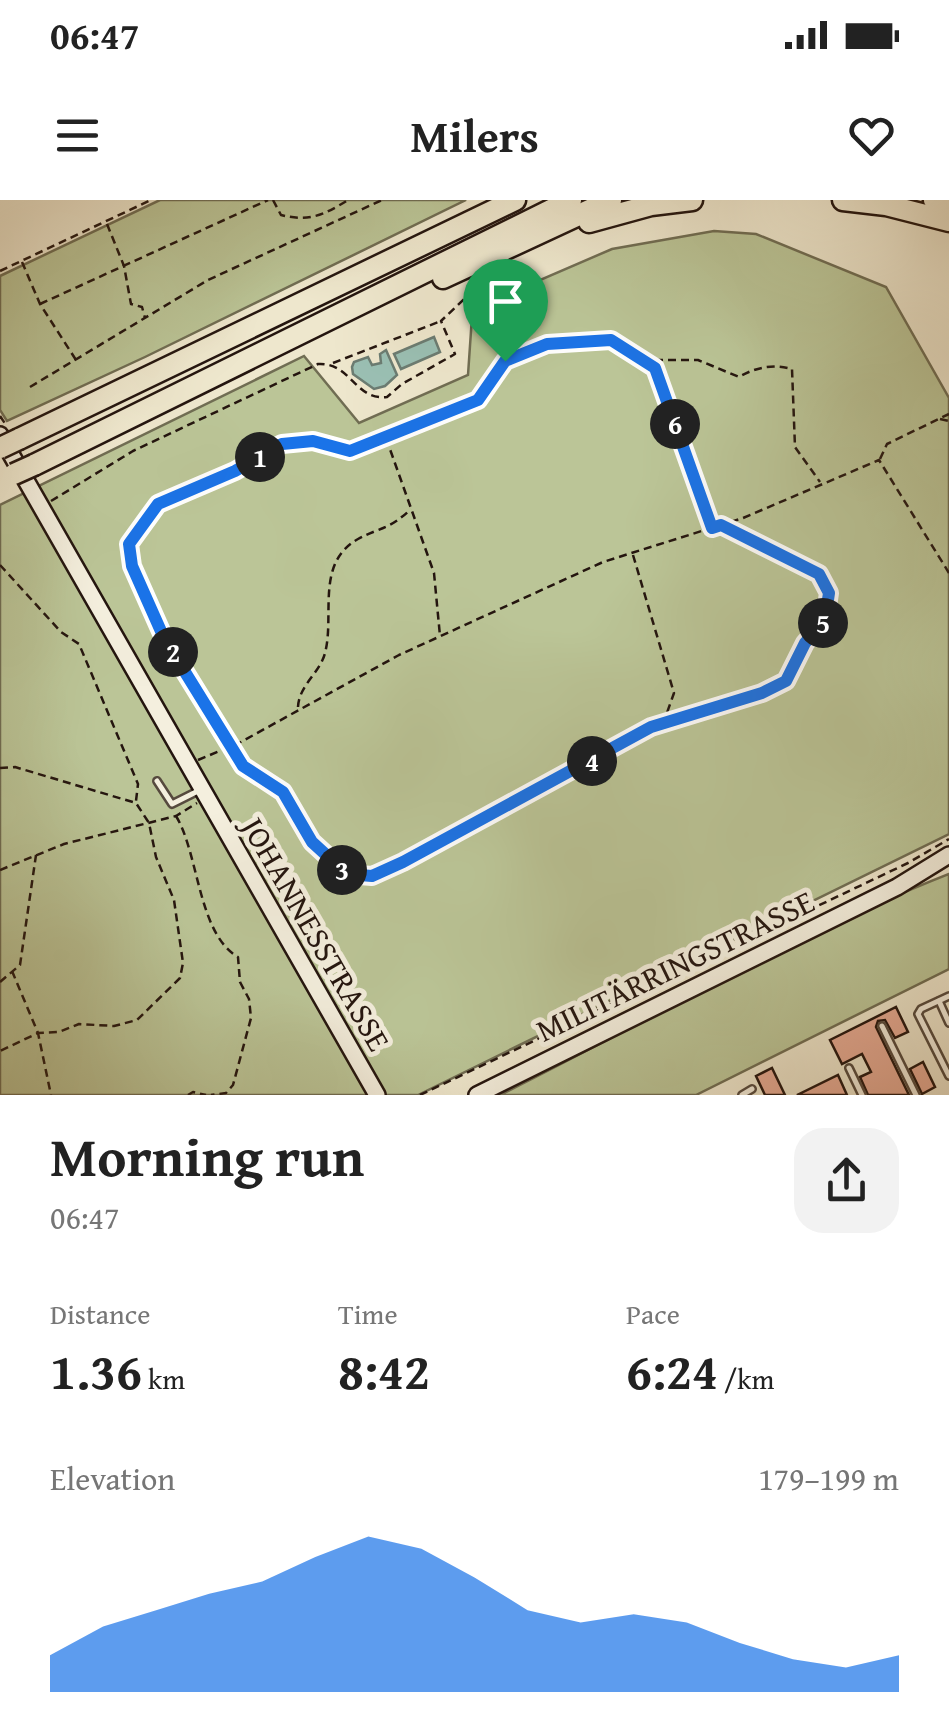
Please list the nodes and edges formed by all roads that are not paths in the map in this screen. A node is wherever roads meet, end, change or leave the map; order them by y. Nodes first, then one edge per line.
1 (514, 200) edge
2 (571, 200) edge
3 (610, 200) edge
4 (692, 200) edge
5 (843, 200) edge
6 (934, 200) edge
7 (497, 206) edge
8 (949, 208) edge
9 (949, 221) edge
10 (493, 255) junction
11 (209, 381) junction
12 (6, 441) edge
13 (7, 478) edge
14 (157, 780) dead end
15 (204, 792) junction
16 (949, 855) edge
17 (949, 867) edge
18 (896, 887) junction
19 (949, 996) edge
20 (938, 1001) junction
21 (949, 1024) edge
22 (882, 1026) dead end
23 (849, 1068) dead end
24 (949, 1076) edge
25 (752, 1089) dead end
26 (375, 1093) edge
27 (477, 1095) edge
28 (742, 1095) edge
29 (862, 1095) edge
30 (916, 1095) edge

1 - 7 highway
2 - 11 highway
3 - 10 highway
4 - 10 highway
5 - 9 highway
6 - 8 highway
7 - 12 highway
10 - 11 highway
11 - 13 highway, bridge
12 - 15 main road, JOHANNESSTRASSE
14 - 15 lane
15 - 26 main road, JOHANNESSTRASSE
16 - 18 main road, MILITÄRRINGSTRASSE
17 - 18 main road, MILITÄRRINGSTRASSE
18 - 27 main road, MILITÄRRINGSTRASSE
19 - 20 lane
20 - 21 lane
20 - 24 lane
22 - 30 lane
23 - 29 lane
25 - 28 lane

